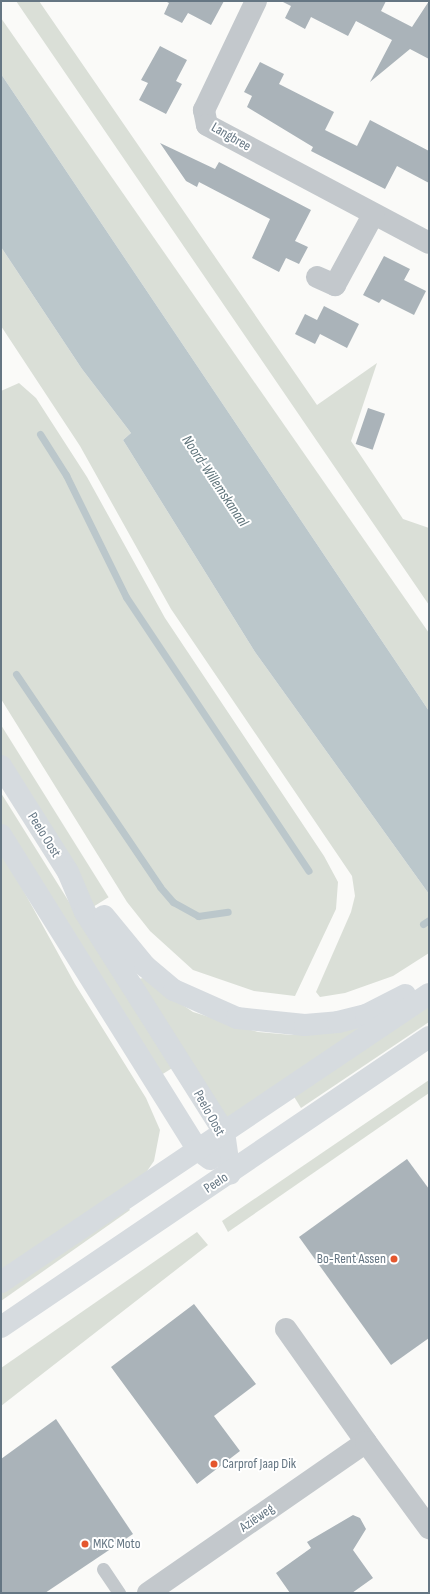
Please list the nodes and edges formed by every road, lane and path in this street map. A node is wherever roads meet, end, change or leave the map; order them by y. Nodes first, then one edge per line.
1 (256, 1) edge
2 (373, 215) junction
3 (429, 243) edge
4 (317, 276) dead end
5 (1, 766) edge
6 (1, 836) edge
7 (68, 872) junction
8 (429, 979) edge
9 (429, 994) edge
10 (429, 1037) edge
11 (224, 1132) junction
12 (198, 1150) junction
13 (230, 1174) junction
14 (1, 1282) edge
15 (1, 1327) edge
16 (286, 1329) dead end
17 (366, 1442) junction
18 (429, 1528) edge
19 (103, 1569) dead end
20 (119, 1593) edge
21 (148, 1593) edge

1 - 2 street, Langbree
2 - 3 street, Langbree
2 - 4 street
5 - 7 main road, Peelo Oost
6 - 12 main road, Peelo Oost
7 - 8 main road
7 - 11 main road, Peelo Oost
9 - 11 main road
10 - 13 main road, Peelo
11 - 12 main road
11 - 13 main road, Peelo Oost
12 - 13 main road, Peelo Oost
12 - 14 main road
13 - 15 main road, Peelo
16 - 17 street
17 - 18 street
17 - 21 street, Aziëweg
19 - 20 lane

